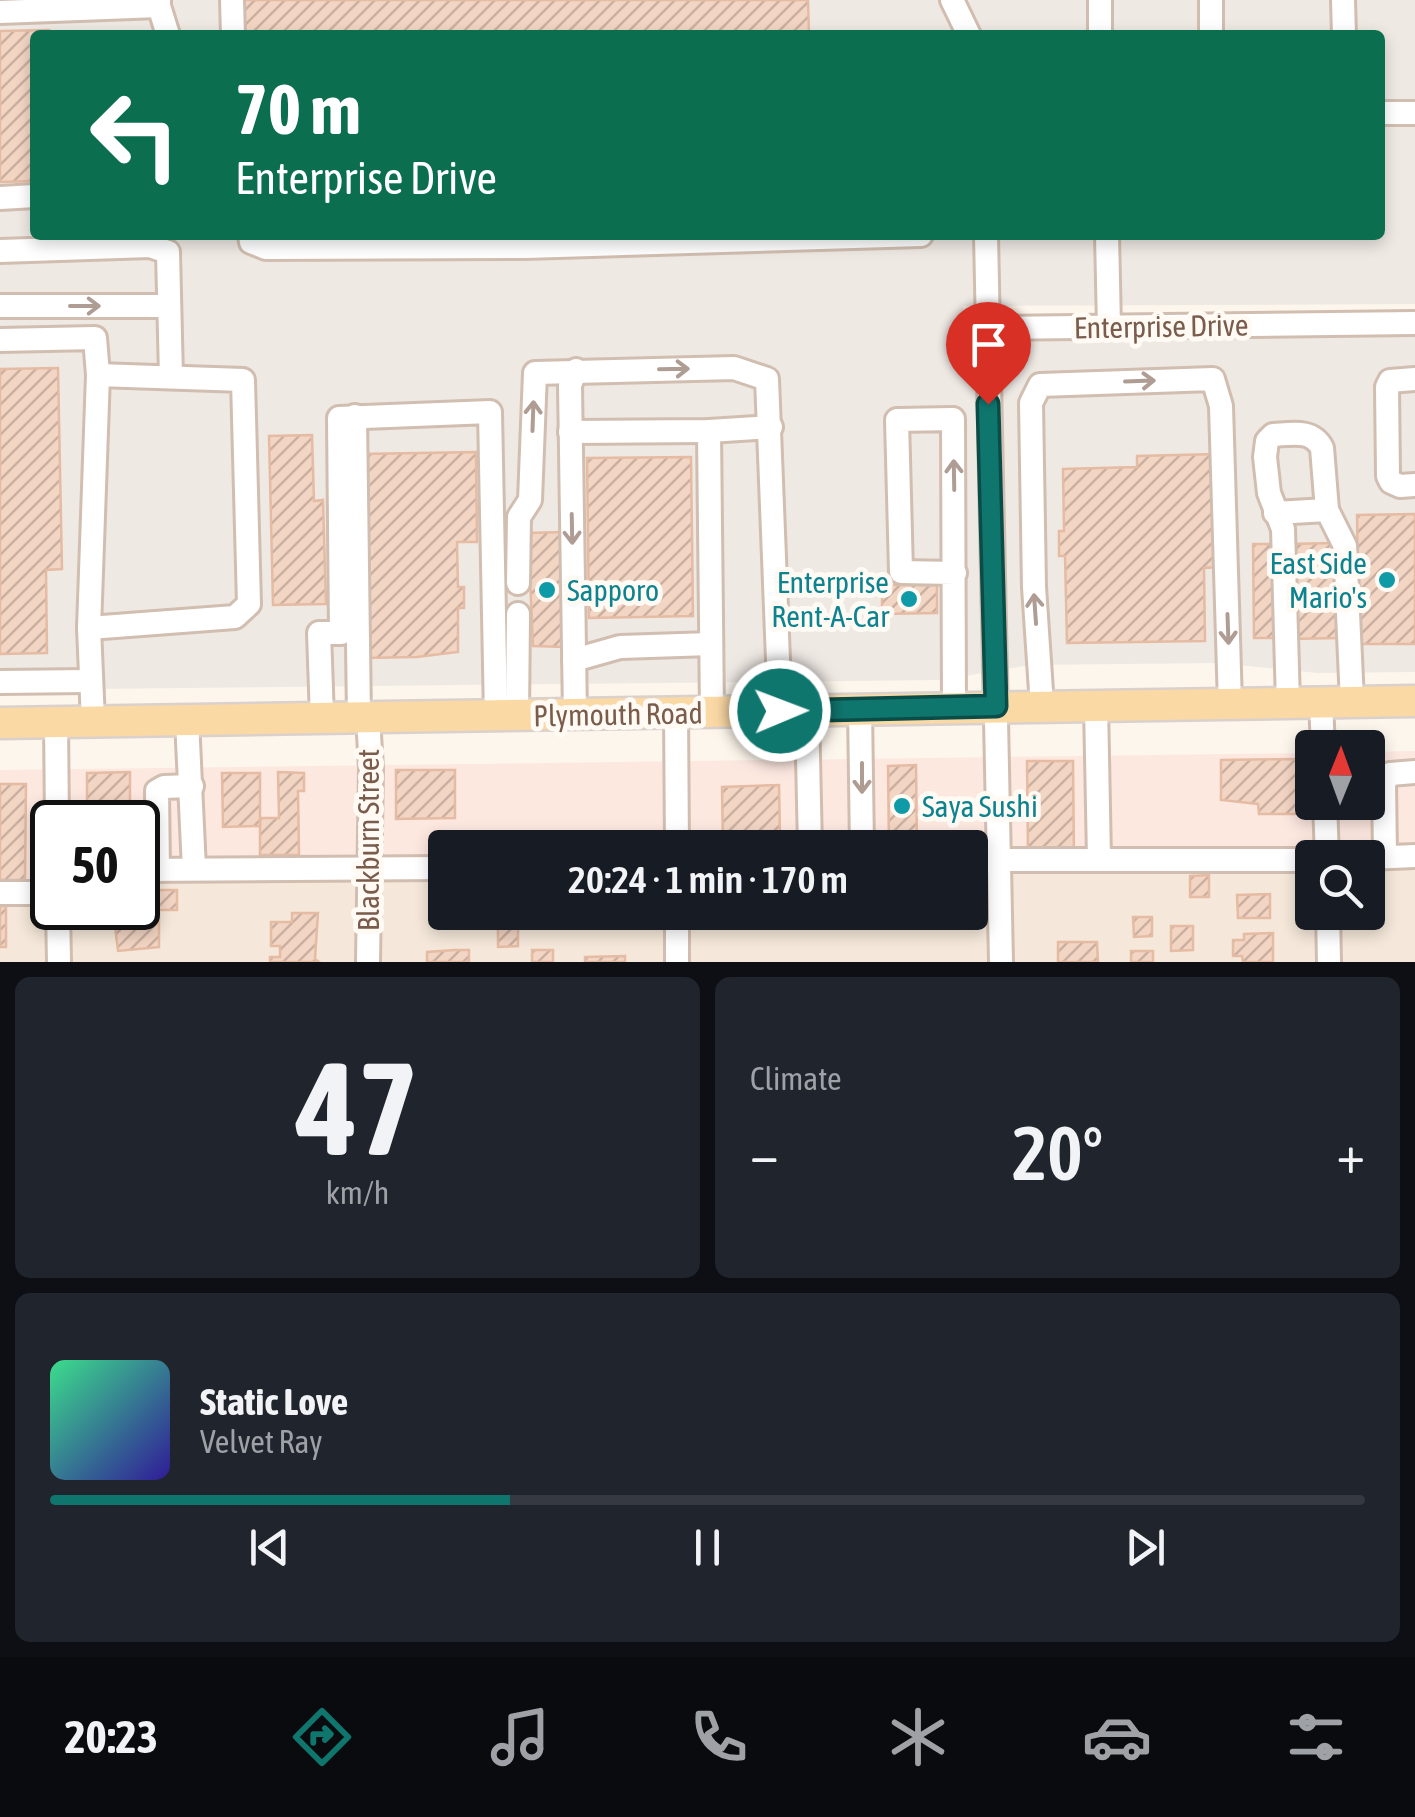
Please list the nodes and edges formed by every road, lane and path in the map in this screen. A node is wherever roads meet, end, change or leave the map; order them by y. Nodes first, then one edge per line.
1 (232, 0) edge
2 (952, 0) edge
3 (1100, 0) edge
4 (1211, 0) edge
5 (1343, 0) edge
6 (160, 3) edge
7 (0, 12) edge
8 (167, 30) edge
9 (233, 30) edge
10 (967, 30) edge
11 (1100, 30) edge
12 (1212, 30) edge
13 (1344, 30) edge
14 (1415, 113) edge
15 (1385, 114) edge
16 (30, 196) edge
17 (0, 198) edge
18 (251, 240) edge
19 (598, 240) edge
20 (986, 240) edge
21 (1106, 240) edge
22 (525, 241) edge
23 (0, 251) edge
24 (0, 306) edge
25 (169, 306) junction
26 (1415, 323) edge
27 (1109, 326) junction
28 (986, 328) junction
29 (0, 340) edge
30 (576, 370) junction
31 (98, 375) junction
32 (171, 378) junction
33 (1415, 379) edge
34 (355, 416) junction
35 (771, 427) junction
36 (709, 431) junction
37 (570, 432) junction
38 (1415, 485) edge
39 (1327, 510) junction
40 (1275, 513) junction
41 (955, 572) junction
42 (518, 583) dead end
43 (518, 614) dead end
44 (89, 628) junction
45 (711, 644) junction
46 (574, 660) junction
47 (90, 681) junction
48 (0, 682) edge
49 (1321, 702) junction
50 (1352, 702) junction
51 (1415, 702) edge
52 (1288, 703) junction
53 (1230, 704) junction
54 (1096, 705) junction
55 (996, 706) junction
56 (1042, 706) junction
57 (954, 707) junction
58 (860, 710) junction
59 (794, 711) junction
60 (712, 713) junction
61 (676, 714) junction
62 (575, 715) junction
63 (507, 716) junction
64 (322, 718) junction
65 (363, 718) junction
66 (187, 720) junction
67 (93, 721) junction
68 (56, 722) junction
69 (0, 723) edge
70 (1322, 730) edge
71 (1415, 772) edge
72 (192, 786) junction
73 (57, 800) edge
74 (156, 800) edge
75 (677, 830) edge
76 (808, 830) edge
77 (862, 830) edge
78 (1378, 840) edge
79 (1415, 856) edge
80 (1385, 857) edge
81 (988, 859) edge
82 (999, 859) junction
83 (1100, 859) junction
84 (1295, 860) edge
85 (428, 868) edge
86 (368, 869) junction
87 (160, 870) edge
88 (194, 870) junction
89 (0, 893) edge
90 (30, 893) edge
91 (58, 930) edge
92 (677, 930) edge
93 (1328, 930) edge
94 (59, 962) edge
95 (368, 962) edge
96 (677, 962) edge
97 (1001, 962) edge
98 (1329, 962) edge

1 - 9 street
2 - 10 street
3 - 11 street
4 - 12 street
5 - 13 street
6 - 7 street
6 - 8 street
14 - 15 street
16 - 17 street
18 - 22 street
19 - 22 street
20 - 28 street
21 - 27 street
23 - 25 street
24 -> 25 street
25 - 32 street
26 - 27 street, Enterprise Drive
27 - 28 street, Enterprise Drive
28 - 55 street
29 - 31 street
30 -> 35 street
30 - 37 street
42 -> 30 street
31 - 32 street
31 - 44 street
32 - 44 street
33 - 38 street
34 - 63 street
34 - 64 street
34 - 65 street, Blackburn Street
35 - 36 street
35 - 59 street
36 - 37 street
36 - 45 street
37 -> 46 street
39 - 40 street
39 - 40 street
39 - 50 street
40 - 52 street
41 -> 41 street
41 - 57 street
43 - 63 street
44 - 47 street
45 - 46 street
45 - 60 street
46 - 62 street
47 - 48 street
47 - 67 street
49 - 50 main road, Plymouth Road
49 - 52 main road, Plymouth Road
49 - 70 street
50 - 51 main road, Plymouth Road
52 - 53 main road, Plymouth Road
53 - 54 main road, Plymouth Road
56 -> 53 street
54 - 56 main road, Plymouth Road
54 - 83 street
55 - 56 main road, Plymouth Road
55 - 57 main road, Plymouth Road
55 - 82 street
57 - 58 main road, Plymouth Road
58 - 59 main road, Plymouth Road
58 -> 77 street
59 - 60 main road, Plymouth Road
59 - 76 street
60 - 61 main road, Plymouth Road
61 - 62 main road, Plymouth Road
61 - 75 street
62 - 63 main road, Plymouth Road
63 - 65 main road, Plymouth Road
64 - 65 main road, Plymouth Road
64 - 66 main road, Plymouth Road
65 - 86 street, Blackburn Street
66 - 67 main road, Plymouth Road
66 - 72 street
67 - 68 main road, Plymouth Road
68 - 69 main road, Plymouth Road
68 - 73 street
71 - 78 street
72 - 74 street
72 - 88 street
79 - 80 street
81 - 82 street
82 - 83 street
82 - 97 street
83 - 84 street
85 - 86 street
86 - 88 street
86 - 95 street, Blackburn Street
87 - 88 street
89 - 90 street
91 - 94 street
92 - 96 street
93 - 98 street

